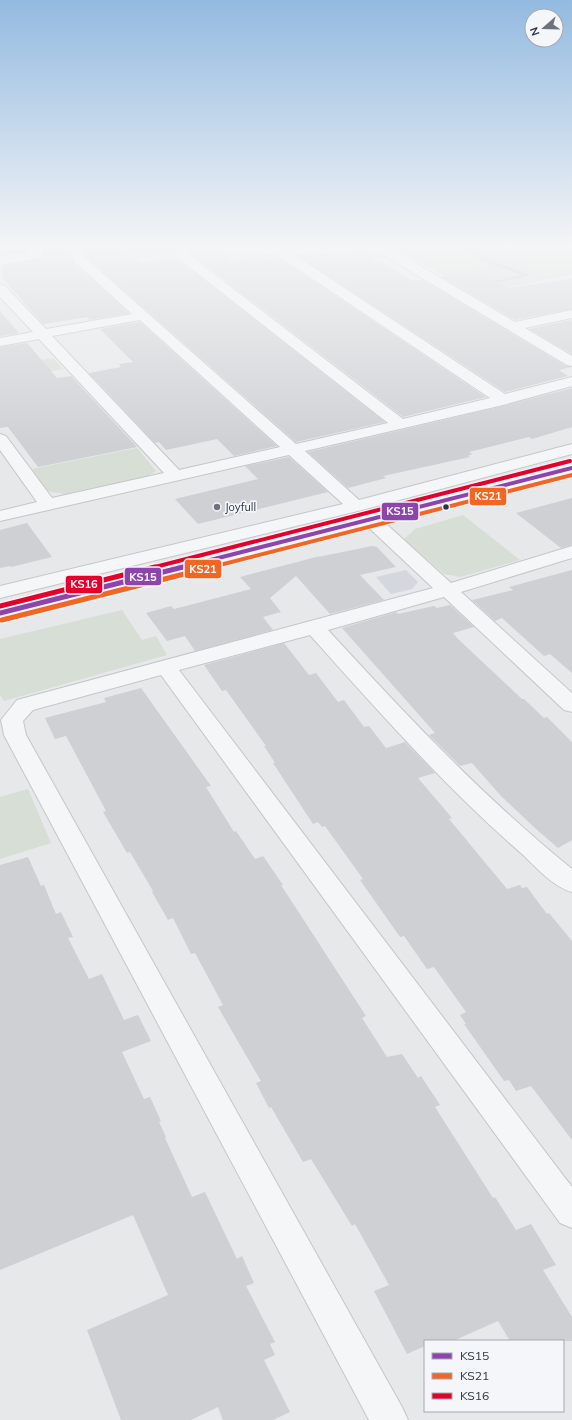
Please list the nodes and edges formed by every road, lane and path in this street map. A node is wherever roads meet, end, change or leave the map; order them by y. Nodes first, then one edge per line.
1 (23, 313) edge
2 (139, 313) edge
3 (257, 313) edge
4 (373, 313) edge
5 (489, 313) edge
6 (142, 316) junction
7 (570, 316) edge
8 (512, 327) junction
9 (43, 334) junction
10 (0, 342) edge
11 (572, 362) edge
12 (572, 381) edge
13 (503, 400) junction
14 (400, 424) junction
15 (0, 439) edge
16 (572, 449) edge
17 (293, 450) junction
18 (572, 468) edge
19 (176, 476) junction
20 (48, 505) junction
21 (356, 506) junction
22 (0, 516) edge
23 (371, 520) junction
24 (570, 555) edge
25 (447, 590) junction
26 (0, 592) edge
27 (0, 612) edge
28 (314, 627) junction
29 (165, 666) junction
30 (572, 705) edge
31 (572, 883) edge
32 (572, 1213) edge
33 (389, 1420) edge

1 - 9 street
2 - 6 street
3 - 14 street
4 - 13 street
5 - 8 street
6 - 9 street
6 - 17 street
7 - 8 street
8 - 11 street
9 - 10 street
9 - 19 street
12 - 13 street
13 - 14 street
14 - 17 street
15 - 20 street
16 - 21 street
17 - 19 street
17 - 21 street
18 - 23 street
19 - 20 street
20 - 22 street
21 - 26 street
23 - 25 street
23 - 27 street
24 - 25 street
25 - 28 street
25 - 30 street
28 - 29 street
28 - 31 street
29 - 32 street
29 - 33 street

